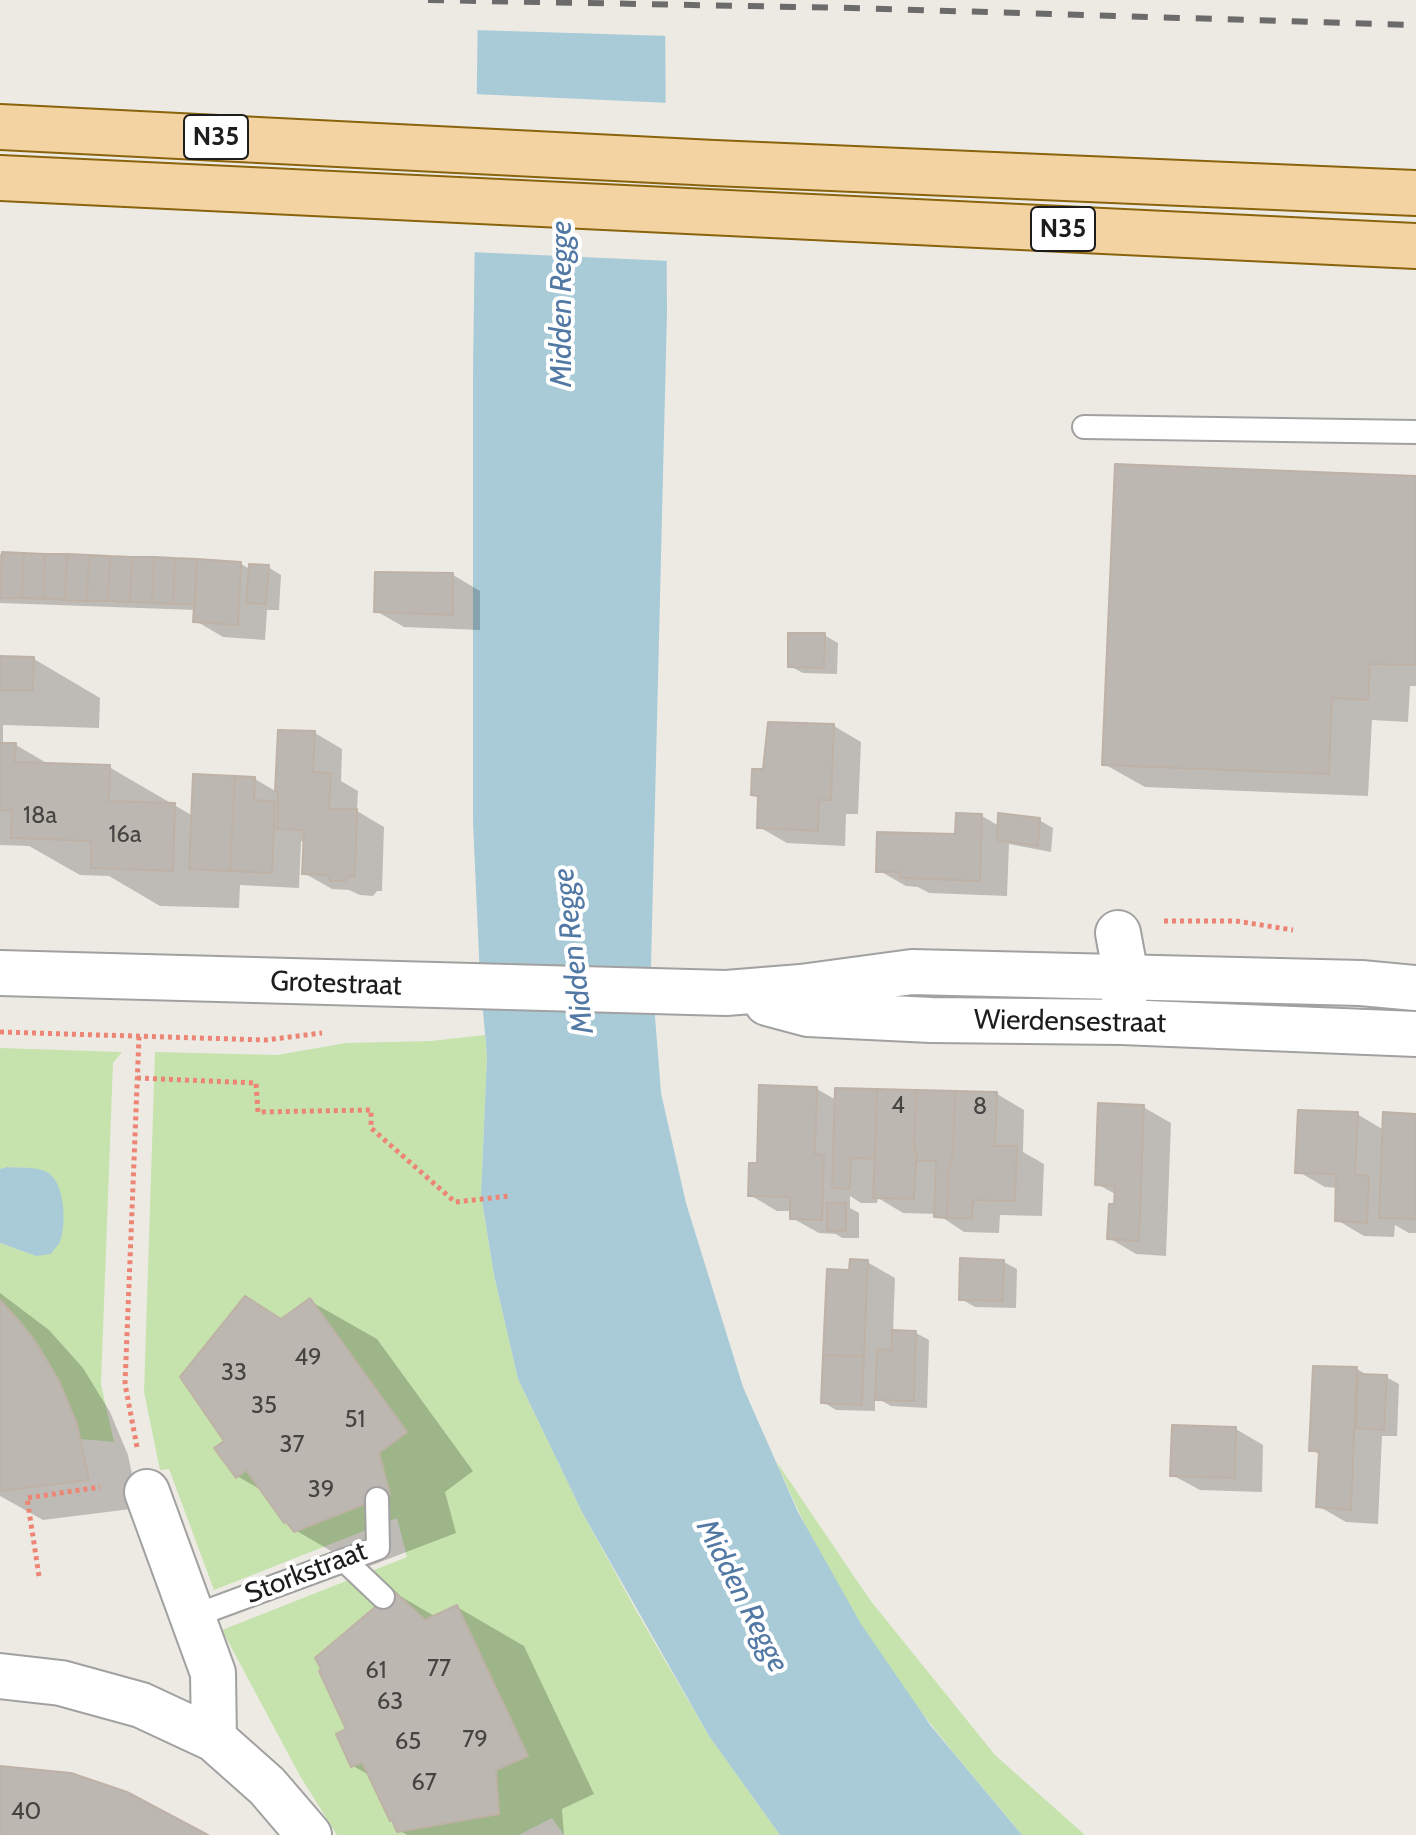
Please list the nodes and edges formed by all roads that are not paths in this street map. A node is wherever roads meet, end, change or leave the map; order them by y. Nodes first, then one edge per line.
1 (0, 127) edge
2 (0, 178) edge
3 (1416, 193) edge
4 (1416, 246) edge
5 (1084, 427) dead end
6 (1416, 432) edge
7 (1118, 933) dead end
8 (0, 973) edge
9 (1126, 976) junction
10 (1416, 988) edge
11 (672, 992) joint
12 (726, 993) junction
13 (1122, 1022) junction
14 (1416, 1034) edge
15 (145, 1486) road end
16 (377, 1499) dead end
17 (344, 1560) junction
18 (383, 1597) dead end
19 (191, 1617) junction
20 (0, 1676) edge
21 (214, 1739) junction
22 (309, 1835) edge

1 - 3 main road, N35
2 - 4 main road, N35
5 - 6 lane
7 - 9 street
8 - 11 street, Grotestraat
9 - 10 street, Wierdensestraat
9 - 12 street, Wierdensestraat
9 - 13 street
11 - 12 street, Wierdensestraat
12 - 13 street, Wierdensestraat
13 - 14 street, Wierdensestraat
15 - 19 street
16 - 17 lane, Storkstraat
17 - 18 lane
17 - 19 lane, Storkstraat
19 - 21 street
20 - 21 street
21 - 22 street

